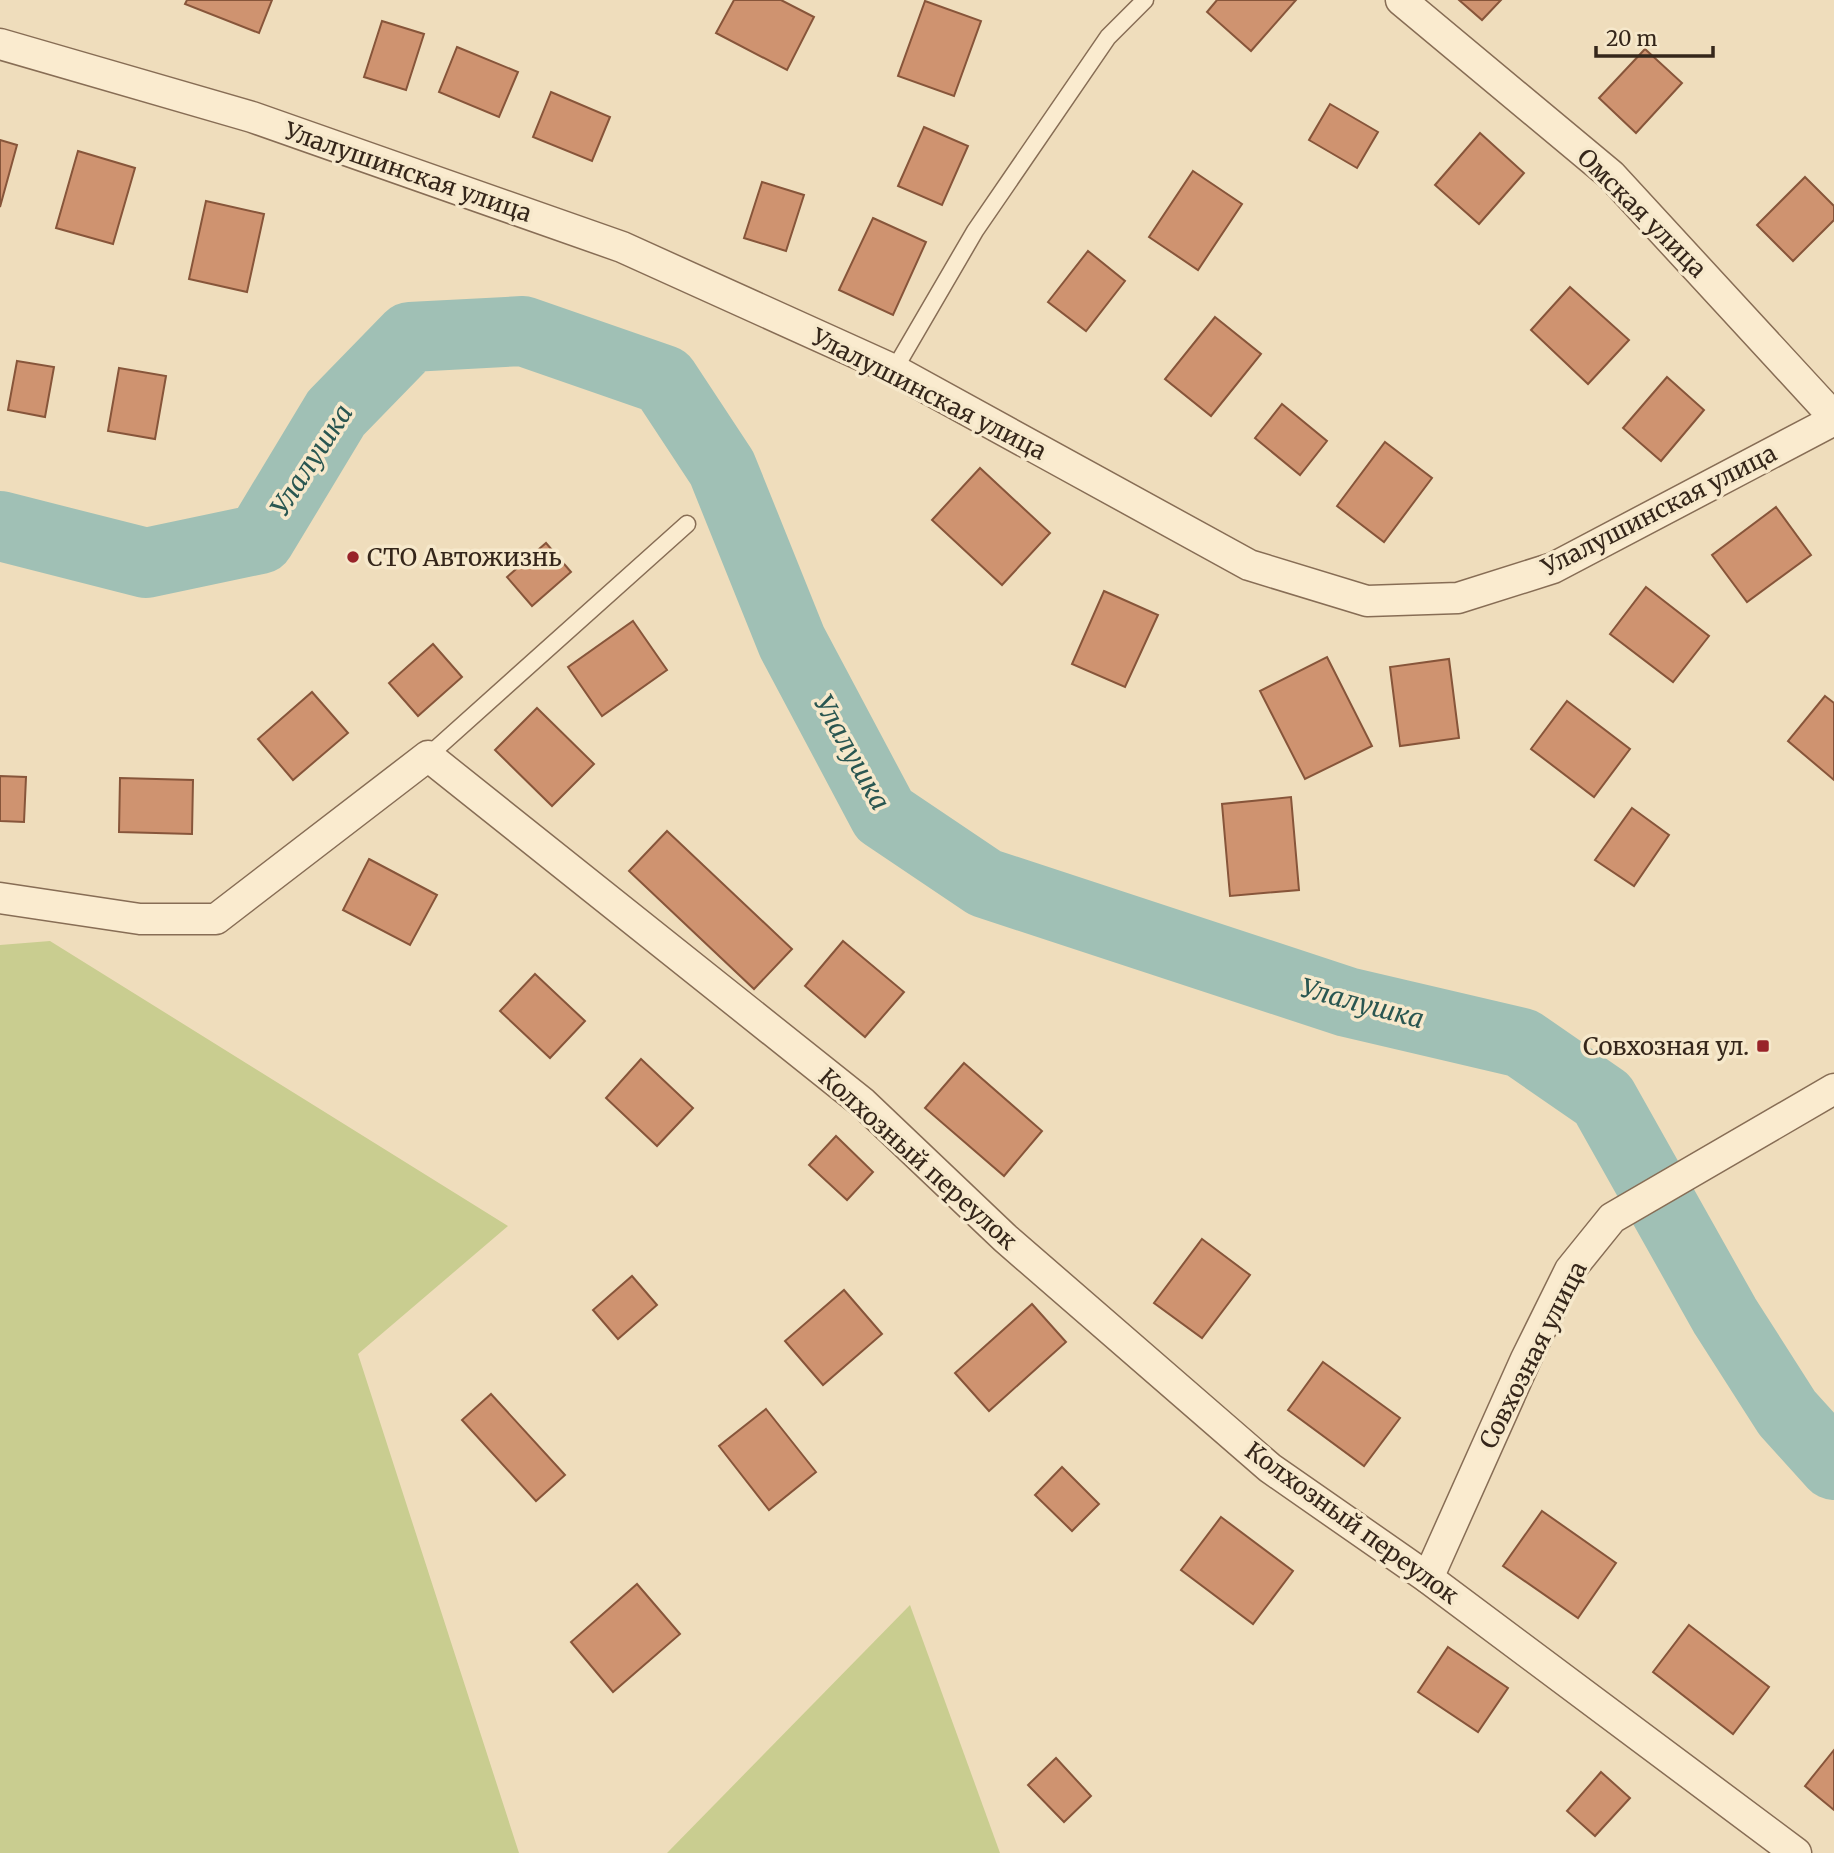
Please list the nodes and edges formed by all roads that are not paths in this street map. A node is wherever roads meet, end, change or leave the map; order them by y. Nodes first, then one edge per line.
1 (1145, 0) edge
2 (1401, 0) edge
3 (0, 44) edge
4 (894, 370) junction
5 (1834, 418) edge
6 (687, 524) dead end
7 (428, 756) junction
8 (0, 898) edge
9 (1834, 1089) edge
10 (1428, 1578) junction
11 (1765, 1844) edge
12 (1796, 1853) edge

1 - 4 lane
2 - 5 street, Омская улица
3 - 4 street, Улалушинская улица
4 - 5 street, Улалушинская улица
6 - 7 lane
7 - 8 street
7 - 10 street, Колхозный переулок
9 - 10 street, Совхозная улица
10 - 11 street, Колхозный переулок
11 - 12 street, Колхозный переулок

